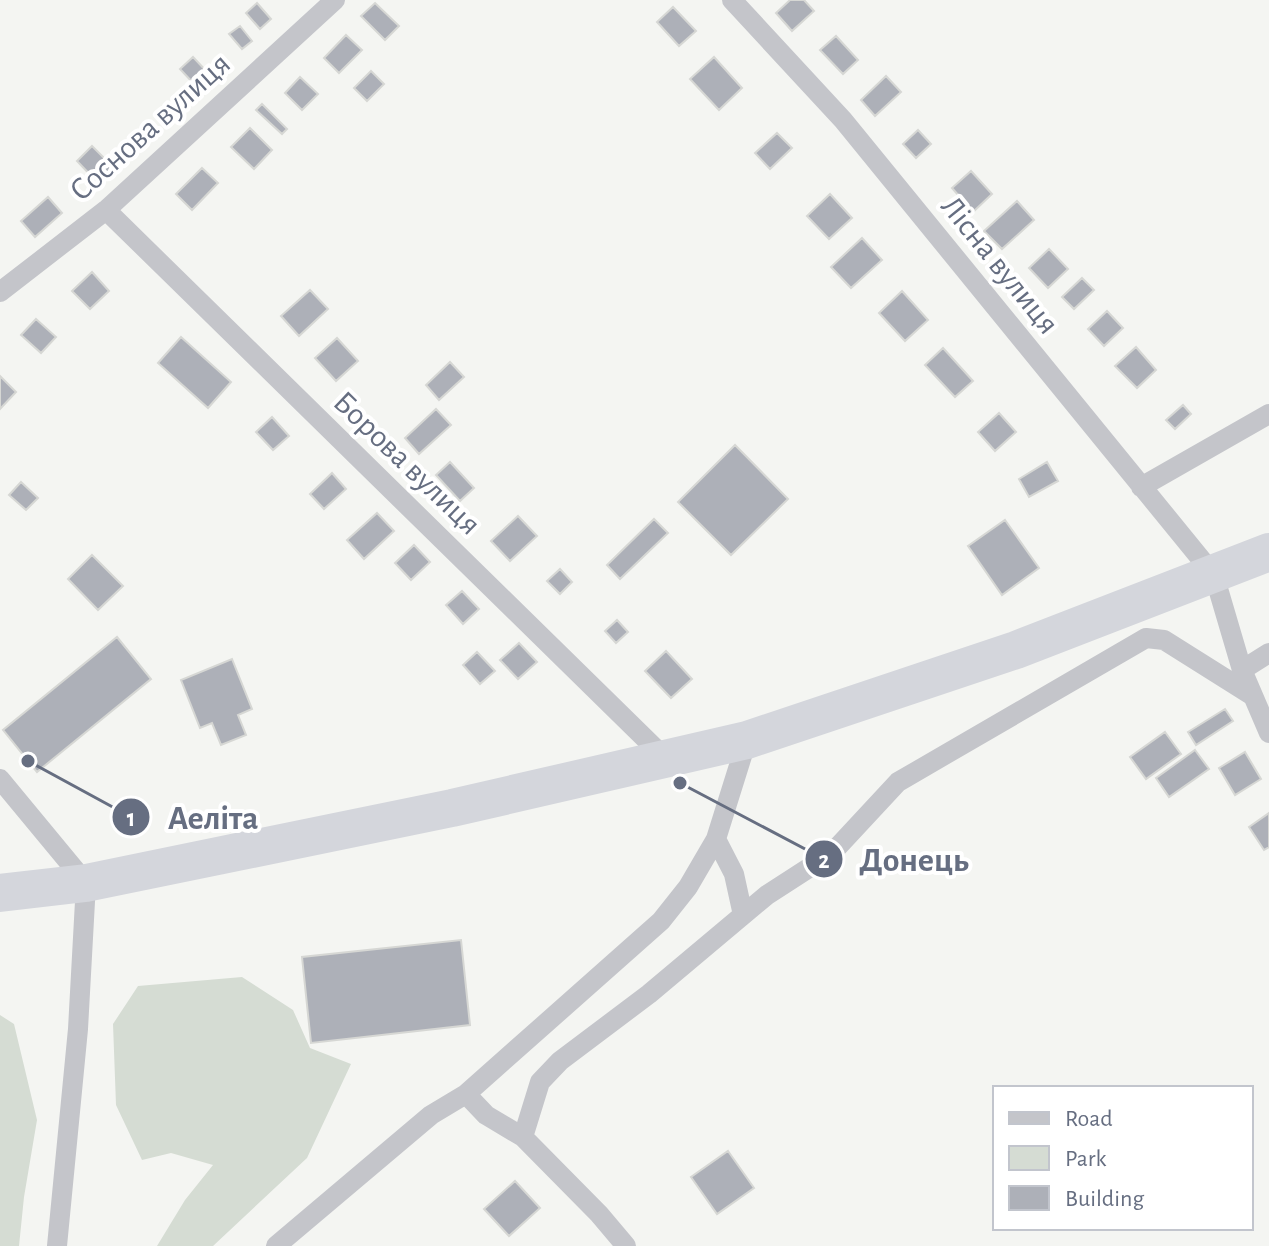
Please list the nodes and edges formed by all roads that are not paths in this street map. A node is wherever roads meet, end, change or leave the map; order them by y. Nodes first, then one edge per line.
1 (335, 0) edge
2 (732, 0) edge
3 (106, 210) junction
4 (0, 292) edge
5 (1269, 414) edge
6 (1141, 487) junction
7 (1269, 552) edge
8 (1214, 575) junction
9 (1269, 653) edge
10 (1242, 670) junction
11 (1253, 696) junction
12 (1269, 733) edge
13 (747, 740) junction
14 (666, 759) junction
15 (0, 779) edge
16 (716, 839) junction
17 (86, 883) junction
18 (0, 893) edge
19 (743, 915) junction
20 (466, 1094) junction
21 (523, 1137) junction
22 (57, 1246) edge
23 (276, 1246) edge
24 (626, 1246) edge

1 - 3 street, Соснова вулиця
2 - 6 street, Лісна вулиця
3 - 4 street, Соснова вулиця
3 - 14 street, Борова вулиця
5 - 6 street
6 - 8 street, Лісна вулиця
7 - 8 highway
8 - 10 street
8 - 13 highway
9 - 10 street
10 - 11 street
11 - 12 street
11 - 19 street
13 - 14 highway
13 - 16 street
14 - 17 highway
15 - 17 street
16 - 19 street
16 - 20 street
17 - 18 highway
17 - 22 street
19 - 21 street
20 - 21 street
20 - 23 street
21 - 24 street

